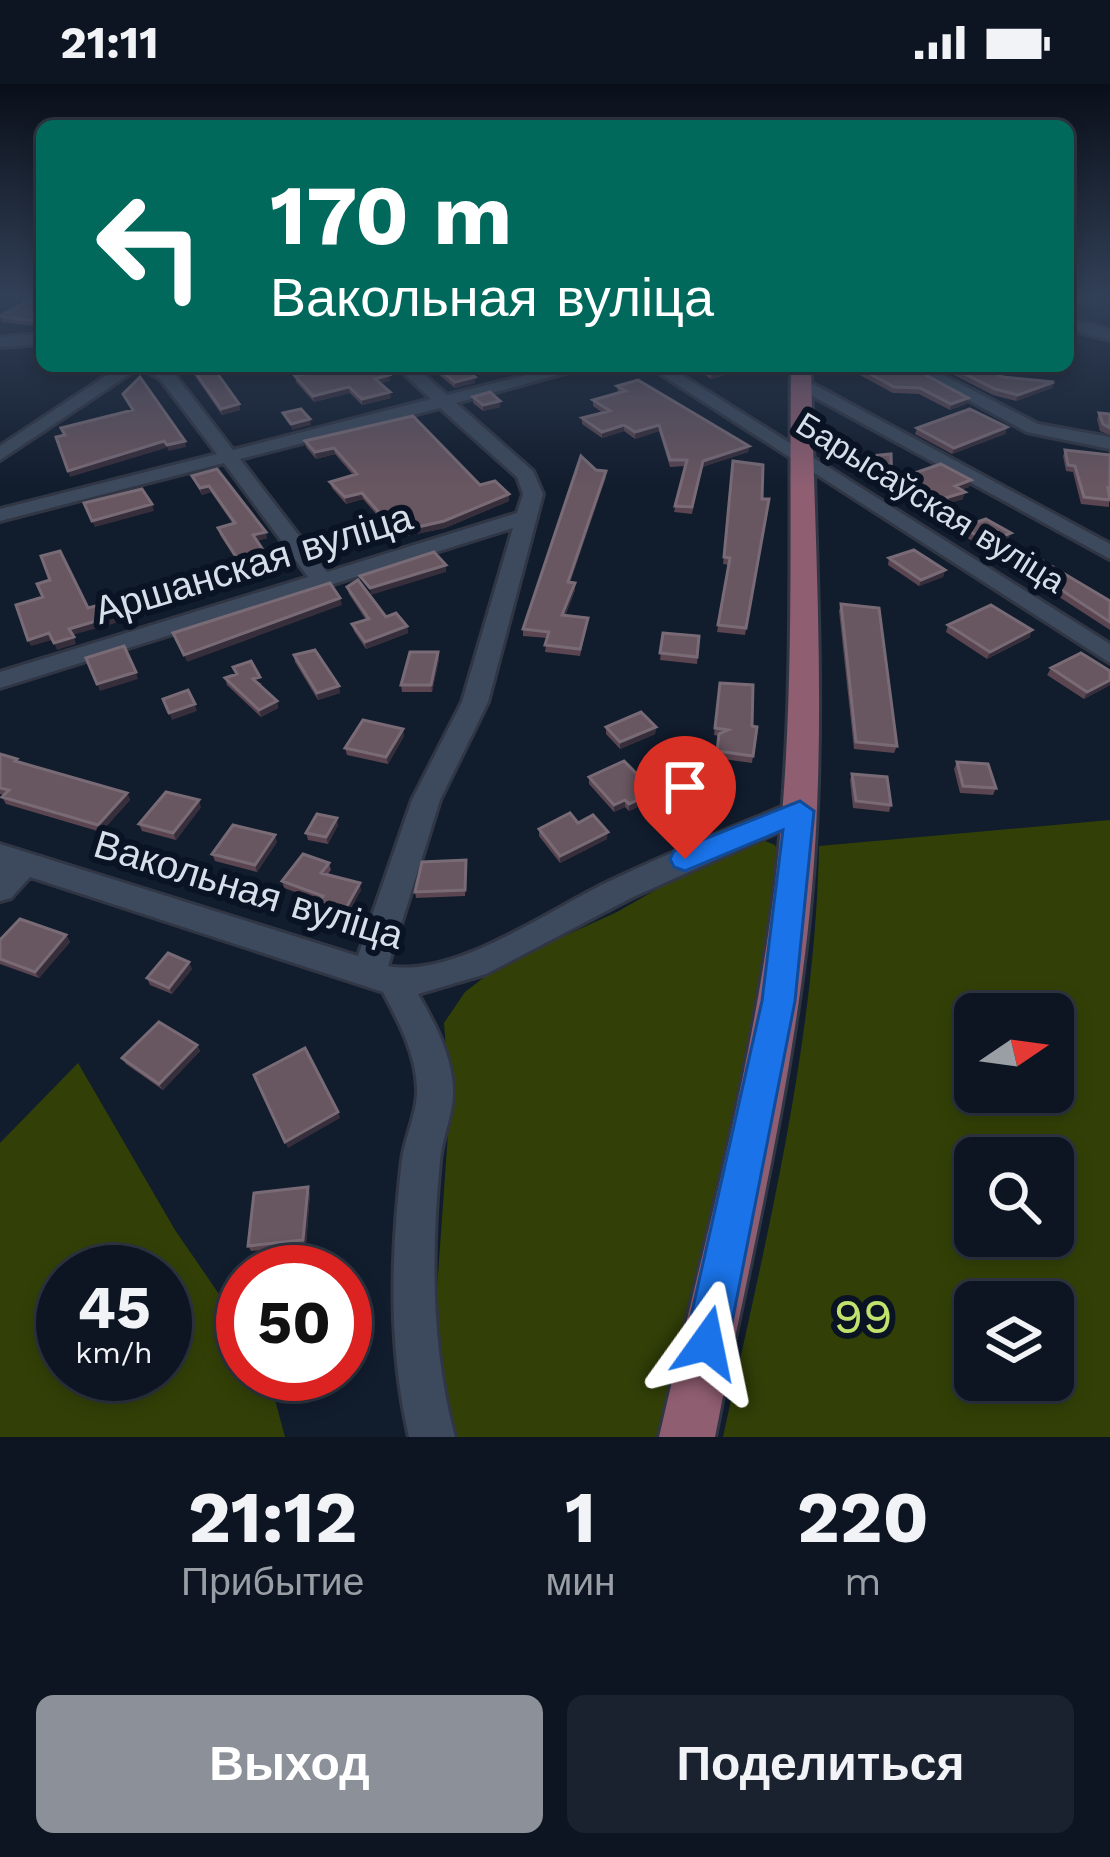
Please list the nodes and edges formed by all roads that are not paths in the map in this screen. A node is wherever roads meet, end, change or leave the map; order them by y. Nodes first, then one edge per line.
1 (123, 372) edge
2 (159, 372) edge
3 (411, 372) edge
4 (559, 372) edge
5 (665, 372) edge
6 (926, 372) edge
7 (801, 374) edge
8 (446, 402) junction
9 (1110, 443) edge
10 (0, 454) edge
11 (799, 457) junction
12 (232, 458) junction
13 (0, 515) edge
14 (527, 517) junction
15 (1110, 553) edge
16 (321, 579) junction
17 (1110, 655) edge
18 (0, 680) edge
19 (800, 811) junction
20 (12, 859) edge
21 (0, 889) edge
22 (381, 978) junction
23 (432, 1437) edge
24 (687, 1437) edge

1 - 10 street
2 - 12 street
3 - 8 street
4 - 8 street
5 - 11 street, Барысаўская вуліца
6 - 9 street
7 - 11 main road
7 - 15 street
8 - 12 street
8 - 14 street
11 - 17 street, Барысаўская вуліца
11 - 19 main road
12 - 13 street
12 - 16 street
14 - 16 street, Аршанская вуліца
14 - 22 street
16 - 18 street, Аршанская вуліца
19 - 22 street, Вакольная вуліца
19 - 24 main road
20 - 21 street
20 - 22 street, Вакольная вуліца
22 - 23 street

